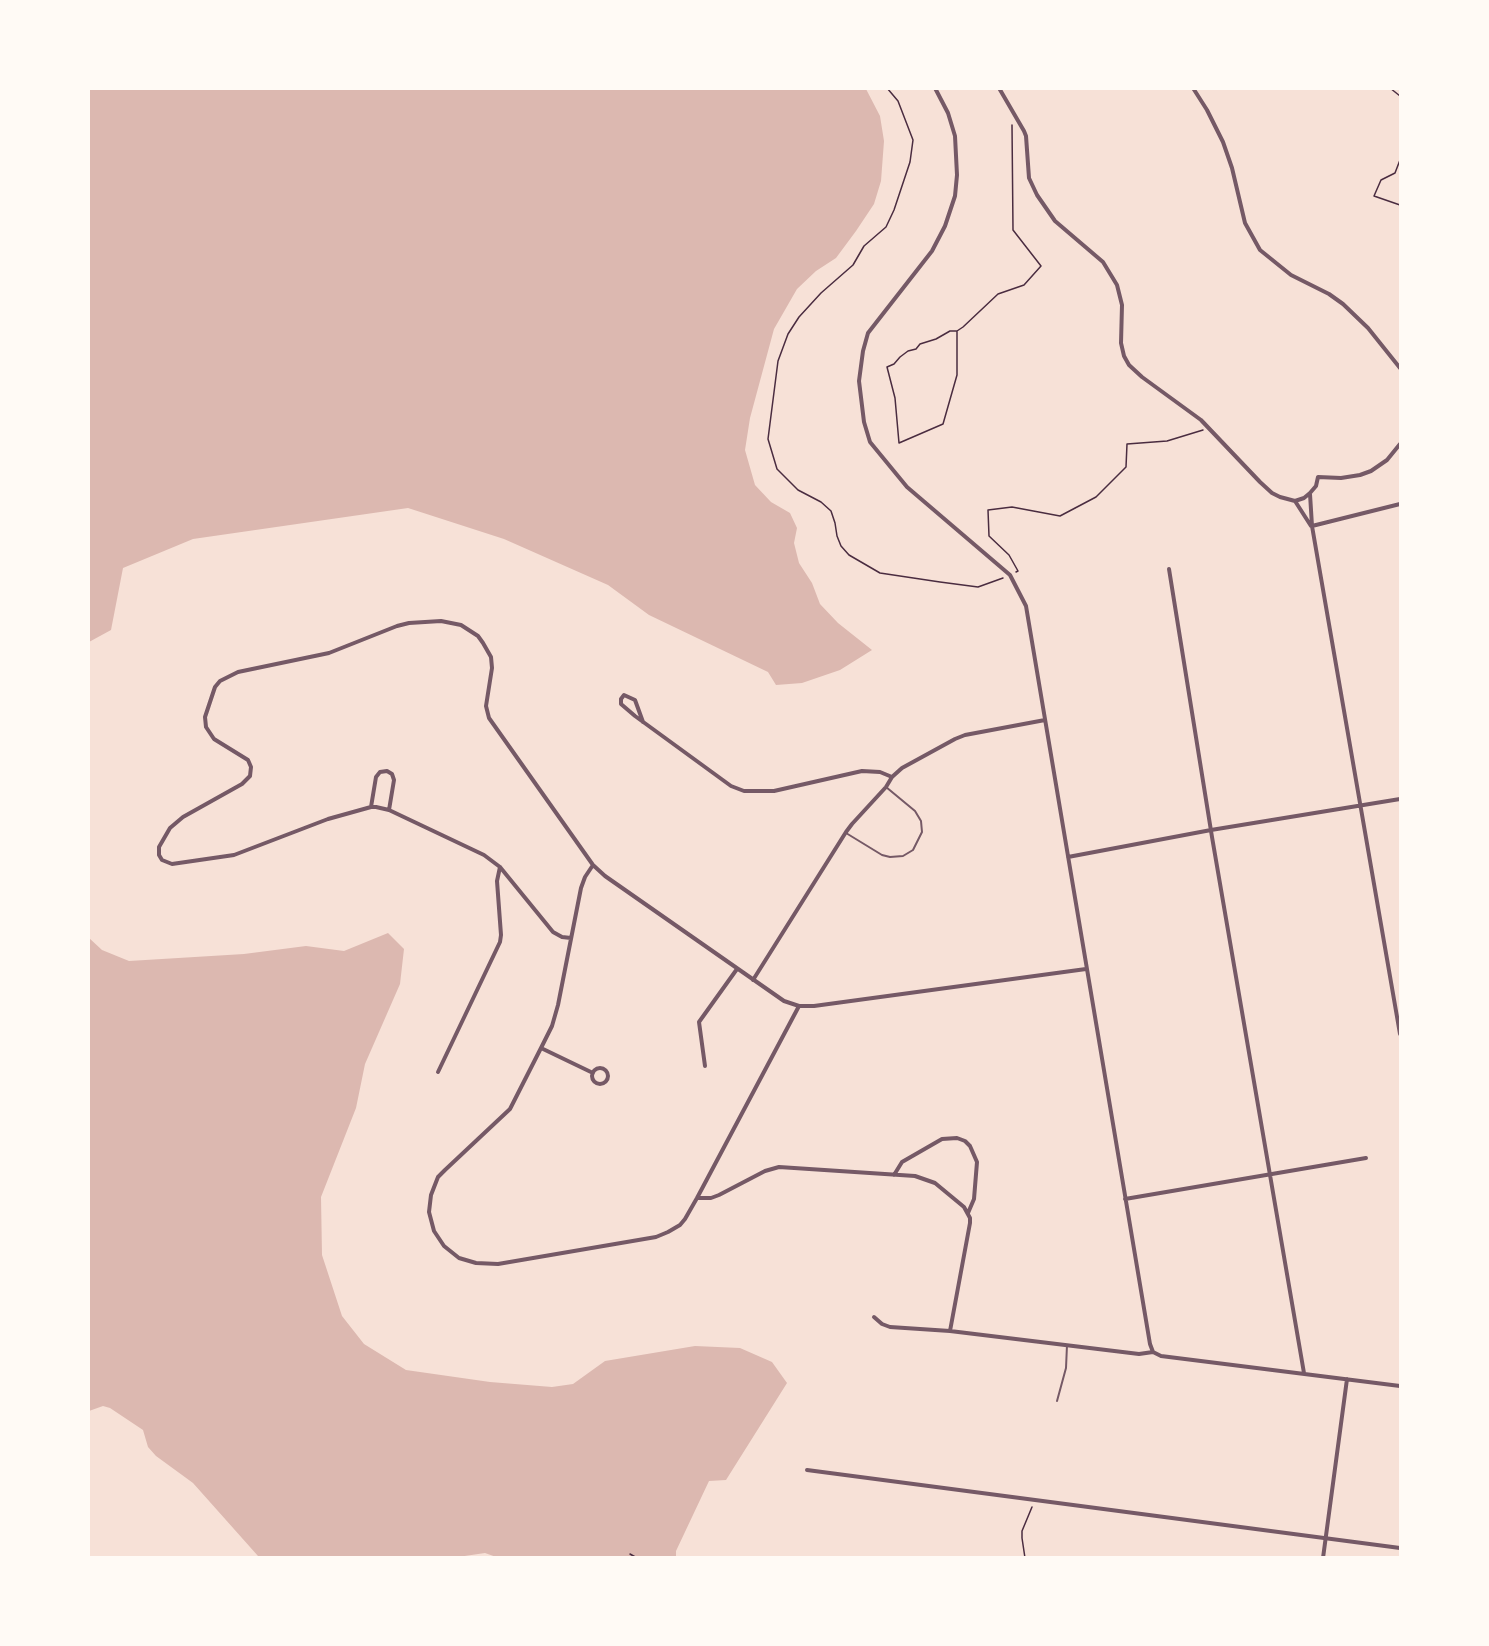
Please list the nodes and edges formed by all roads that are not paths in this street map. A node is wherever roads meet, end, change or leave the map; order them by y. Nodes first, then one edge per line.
1 (934, 88) edge
2 (999, 88) edge
3 (1193, 88) edge
4 (1401, 368) edge
5 (1401, 444) edge
6 (1310, 493) junction
7 (1295, 501) junction
8 (1401, 504) edge
9 (1312, 526) junction
10 (1169, 569) dead end
11 (1045, 720) junction
12 (643, 722) junction
13 (892, 777) junction
14 (886, 787) junction
15 (1401, 799) edge
16 (1359, 806) junction
17 (371, 807) junction
18 (389, 810) junction
19 (1211, 830) junction
20 (846, 832) junction
21 (1068, 857) junction
22 (593, 865) junction
23 (500, 867) junction
24 (571, 938) junction
25 (737, 968) junction
26 (1086, 969) junction
27 (753, 980) junction
28 (799, 1006) junction
29 (1401, 1034) edge
30 (541, 1048) junction
31 (705, 1066) dead end
32 (438, 1072) dead end
33 (593, 1073) junction
34 (1366, 1158) dead end
35 (894, 1175) junction
36 (1271, 1175) junction
37 (697, 1198) junction
38 (1125, 1199) junction
39 (968, 1214) junction
40 (874, 1317) dead end
41 (950, 1331) junction
42 (1067, 1345) junction
43 (1153, 1352) junction
44 (1304, 1373) junction
45 (1347, 1379) junction
46 (1401, 1386) edge
47 (1057, 1401) dead end
48 (807, 1470) dead end
49 (1326, 1538) junction
50 (1401, 1548) edge
51 (1323, 1557) edge

1 - 11 street
2 - 7 street
3 - 4 street
5 - 6 street
6 - 7 street
6 - 9 street
7 - 9 street
8 - 9 street
9 - 16 street
10 - 19 street
11 - 13 street
11 - 21 street
12 - 12 street
12 - 13 street
13 - 14 street
14 - 20 street
14 - 20 lane
15 - 16 street
16 - 19 street
16 - 29 street
17 - 18 street
17 - 18 street
17 - 22 street
18 - 23 street
19 - 21 street
19 - 36 street
20 - 27 street
21 - 26 street
22 - 24 street
22 - 25 street
23 - 24 street
23 - 32 street
24 - 30 street
25 - 27 street
25 - 31 street
26 - 28 street
26 - 38 street
27 - 28 street
28 - 37 street
30 - 33 street
30 - 37 street
33 - 33 street
34 - 36 street
35 - 37 street
35 - 39 street
35 - 39 street
36 - 38 street
36 - 44 street
38 - 43 street
39 - 41 street
40 - 41 street
41 - 42 street
42 - 43 street
42 - 47 lane
43 - 44 street
44 - 45 street
45 - 46 street
45 - 49 street
48 - 49 street
49 - 50 street
49 - 51 street

